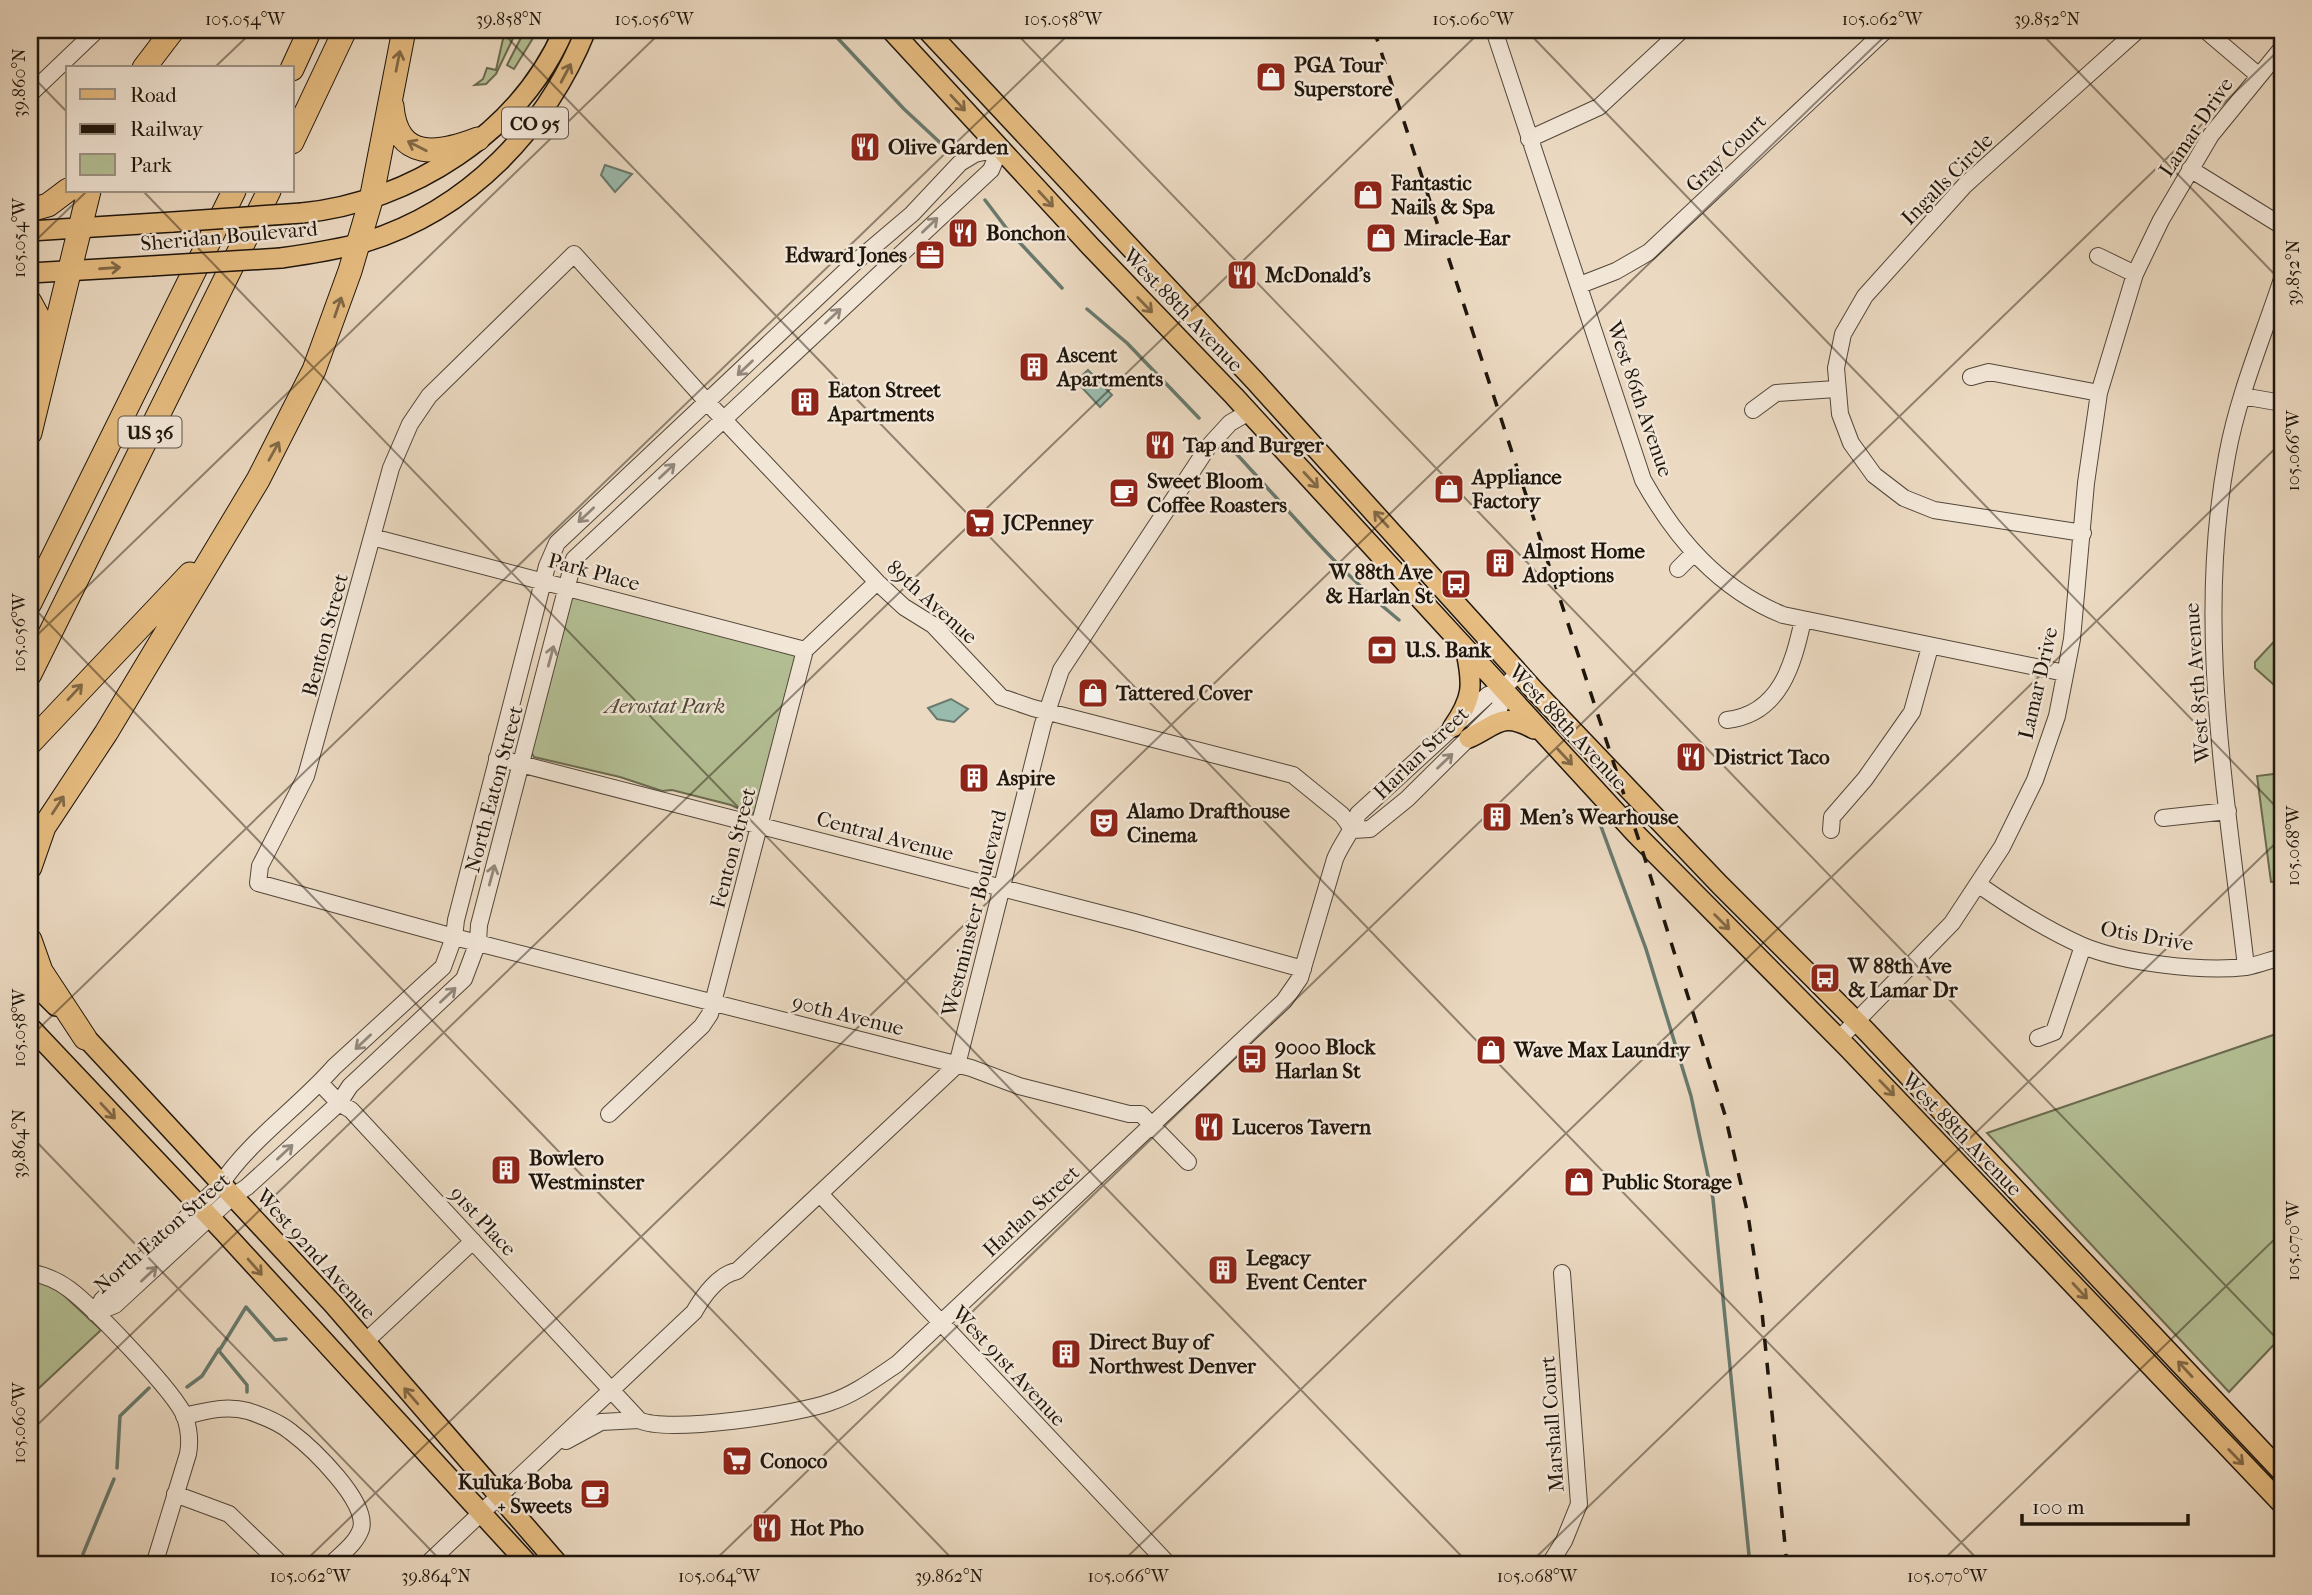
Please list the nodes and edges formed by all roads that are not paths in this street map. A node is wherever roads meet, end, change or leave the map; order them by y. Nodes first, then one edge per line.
1 (97, 30) edge
2 (173, 30) edge
3 (298, 30) edge
4 (310, 30) edge
5 (332, 30) edge
6 (345, 30) edge
7 (404, 30) edge
8 (564, 30) edge
9 (586, 30) edge
10 (891, 30) edge
11 (926, 30) edge
12 (1494, 30) edge
13 (1682, 30) edge
14 (1886, 30) edge
15 (2138, 30) edge
16 (2206, 30) edge
17 (2282, 48) edge
18 (146, 66) edge
19 (281, 66) edge
20 (293, 66) edge
21 (2258, 75) junction
22 (392, 93) junction
23 (30, 94) edge
24 (294, 113) edge
25 (294, 138) edge
26 (478, 139) junction
27 (1529, 139) junction
28 (1000, 148) junction
29 (2190, 169) junction
30 (66, 191) edge
31 (89, 192) edge
32 (221, 192) edge
33 (234, 192) edge
34 (257, 192) edge
35 (269, 192) edge
36 (371, 200) junction
37 (36, 206) edge
38 (2282, 226) edge
39 (81, 228) junction
40 (30, 231) edge
41 (357, 244) junction
42 (574, 254) joint
43 (2098, 256) dead end
44 (68, 271) junction
45 (30, 273) edge
46 (2135, 274) junction
47 (2282, 279) edge
48 (1580, 285) junction
49 (30, 302) edge
50 (47, 359) junction
51 (1971, 377) dead end
52 (1836, 389) junction
53 (2099, 393) junction
54 (2242, 396) junction
55 (708, 403) junction
56 (2282, 403) edge
57 (1753, 410) dead end
58 (1249, 412) junction
59 (725, 420) junction
60 (30, 433) edge
61 (251, 490) junction
62 (2083, 533) junction
63 (372, 537) junction
64 (1694, 553) junction
65 (1678, 569) dead end
66 (30, 576) edge
67 (544, 580) junction
68 (877, 582) junction
69 (568, 587) junction
70 (30, 603) edge
71 (1803, 620) junction
72 (1930, 646) junction
73 (30, 648) edge
74 (1465, 648) junction
75 (805, 650) junction
76 (1519, 673) junction
77 (2065, 673) junction
78 (30, 674) edge
79 (1501, 690) junction
80 (1047, 712) junction
81 (1727, 720) dead end
82 (1543, 734) junction
83 (1454, 735) junction
84 (30, 743) edge
85 (497, 758) junction
86 (522, 764) junction
87 (2228, 811) junction
88 (1391, 812) junction
89 (2163, 818) dead end
90 (761, 825) junction
91 (1353, 830) junction
92 (1831, 830) dead end
93 (30, 867) edge
94 (1979, 885) junction
95 (1003, 888) junction
96 (454, 937) junction
97 (30, 940) edge
98 (478, 942) junction
99 (2084, 946) junction
100 (2282, 957) edge
101 (2246, 967) junction
102 (1303, 969) junction
103 (30, 980) edge
104 (714, 1003) junction
105 (1857, 1022) junction
106 (30, 1027) edge
107 (85, 1038) junction
108 (2038, 1038) dead end
109 (1839, 1039) junction
110 (957, 1065) junction
111 (321, 1084) junction
112 (339, 1103) junction
113 (609, 1114) dead end
114 (1155, 1126) junction
115 (1188, 1162) dead end
116 (227, 1190) junction
117 (820, 1194) junction
118 (203, 1213) junction
119 (473, 1241) junction
120 (30, 1272) edge
121 (1562, 1273) dead end
122 (95, 1313) junction
123 (940, 1324) junction
124 (365, 1342) junction
125 (611, 1390) junction
126 (184, 1416) junction
127 (639, 1420) junction
128 (544, 1452) junction
129 (2282, 1472) edge
130 (175, 1494) junction
131 (498, 1494) junction
132 (2282, 1504) edge
133 (478, 1513) junction
134 (154, 1565) edge
135 (282, 1565) edge
136 (330, 1565) edge
137 (426, 1565) edge
138 (529, 1565) edge
139 (559, 1565) edge
140 (1169, 1565) edge
141 (1549, 1565) edge

1 - 23 street
2 - 18 highway
3 - 19 highway
4 - 20 highway
5 - 24 highway
6 - 25 highway
22 -> 7 highway
8 - 26 main road, Sheridan Boulevard / CO 95
41 -> 9 main road, Sheridan Boulevard / CO 95
10 -> 28 main road, West 88th Avenue
76 -> 11 main road, West 88th Avenue
12 - 27 street, West 86th Avenue
13 - 27 street
14 - 48 street, Gray Court
15 - 52 street, Ingalls Circle
16 - 21 street
17 - 21 street, Lamar Drive
21 - 29 street, Lamar Drive
26 -> 22 highway
22 - 36 highway
26 - 36 main road, Sheridan Boulevard / CO 95
27 - 48 street, West 86th Avenue
28 -> 55 street, North Eaton Street
28 -> 58 main road, West 88th Avenue
59 -> 28 street, North Eaton Street
29 - 38 street
29 - 46 street, Lamar Drive
30 - 37 highway
31 - 39 highway
32 - 66 highway, US 36
33 - 70 highway
34 - 73 highway
35 - 78 highway, US 36
36 - 39 main road, Sheridan Boulevard / CO 95, bridge
36 - 41 highway
39 - 40 main road, Sheridan Boulevard
39 - 44 highway
44 -> 41 main road, Sheridan Boulevard / CO 95, bridge
61 -> 41 highway
42 - 55 street, 89th Avenue
42 - 63 street, Benton Street
43 - 46 street
44 - 45 main road, Sheridan Boulevard
44 - 50 highway
46 - 53 street, Lamar Drive
47 - 54 street, West 85th Avenue
48 - 64 street, West 86th Avenue
49 - 50 highway
50 - 60 highway
51 - 53 street
52 - 57 street
52 - 62 street, Ingalls Circle
53 - 62 street, Lamar Drive
54 - 56 street
54 - 87 street, West 85th Avenue
55 - 59 street, 89th Avenue
55 -> 67 street, North Eaton Street
58 -> 74 main road, West 88th Avenue
58 - 80 street, Westminster Boulevard
59 - 68 street, 89th Avenue
69 -> 59 street, North Eaton Street
84 -> 61 highway
93 -> 61 highway
62 - 77 street, Lamar Drive
63 - 67 street, Park Place
63 - 96 street, Benton Street
64 - 65 street
64 - 71 street, West 86th Avenue
67 - 69 street, Park Place
67 - 85 street, North Eaton Street
68 - 75 street
68 - 80 street, 89th Avenue
69 - 75 street, Park Place
86 -> 69 street, North Eaton Street
71 - 72 street, West 86th Avenue
71 - 81 street
72 - 77 street, West 86th Avenue
72 - 92 street
74 - 79 main road, West 88th Avenue
74 - 83 main road
75 - 90 street, Fenton Street
76 - 79 street, Harlan Street
76 - 105 main road, West 88th Avenue
77 - 94 street, Lamar Drive
79 - 82 main road, West 88th Avenue
79 - 83 street, Harlan Street
80 - 91 street, 89th Avenue
80 - 95 street, Westminster Boulevard
82 - 83 main road
82 -> 109 main road, West 88th Avenue
88 -> 83 street, Harlan Street
83 - 88 street
83 - 91 street, Harlan Street
85 - 86 street, Central Avenue
85 - 96 street, North Eaton Street
86 - 90 street, Central Avenue
98 -> 86 street, North Eaton Street
87 - 89 street
87 - 101 street, West 85th Avenue
88 - 91 street, Harlan Street
90 - 95 street, Central Avenue
90 - 104 street, Fenton Street
91 - 102 street, Harlan Street
94 - 99 street, Otis Drive
94 - 105 street, Lamar Drive
95 - 102 street, Central Avenue
95 - 110 street, Westminster Boulevard
96 - 98 street, 90th Avenue
96 -> 111 street, North Eaton Street
97 - 107 highway
98 - 104 street, 90th Avenue
112 -> 98 street, North Eaton Street
99 - 101 street, Otis Drive
99 - 108 street
100 - 101 street, Otis Drive
102 - 114 street, Harlan Street
103 - 107 main road, West 92nd Avenue
104 - 110 street, 90th Avenue
104 - 113 street, Fenton Street
105 - 109 street, Lamar Drive
129 -> 105 main road, West 88th Avenue
106 -> 118 main road
107 - 116 main road, West 92nd Avenue
109 -> 132 main road, West 88th Avenue
110 - 114 street, 90th Avenue
110 - 117 street
111 - 112 street, 91st Place
111 - 116 street, North Eaton Street
116 -> 112 street, North Eaton Street
112 - 119 street, 91st Place
114 - 115 street, 90th Avenue
114 - 123 street, Harlan Street
116 - 118 street, North Eaton Street
116 - 124 main road, West 92nd Avenue
117 - 123 street, West 91st Avenue
117 - 125 street
118 - 122 street, North Eaton Street
118 -> 133 main road
119 - 124 street
119 - 125 street, 91st Place
120 - 122 street
121 - 141 street, Marshall Court
122 - 126 street
123 - 127 street, Harlan Street
123 - 140 street, West 91st Avenue
131 -> 124 main road, West 92nd Avenue
125 - 127 street
125 - 128 street
126 - 130 street
126 - 136 street
127 - 128 street, Harlan Street
128 - 131 street
130 - 134 street
130 - 135 street
131 - 133 street
131 - 139 main road, West 92nd Avenue
133 - 137 street
133 - 138 main road

